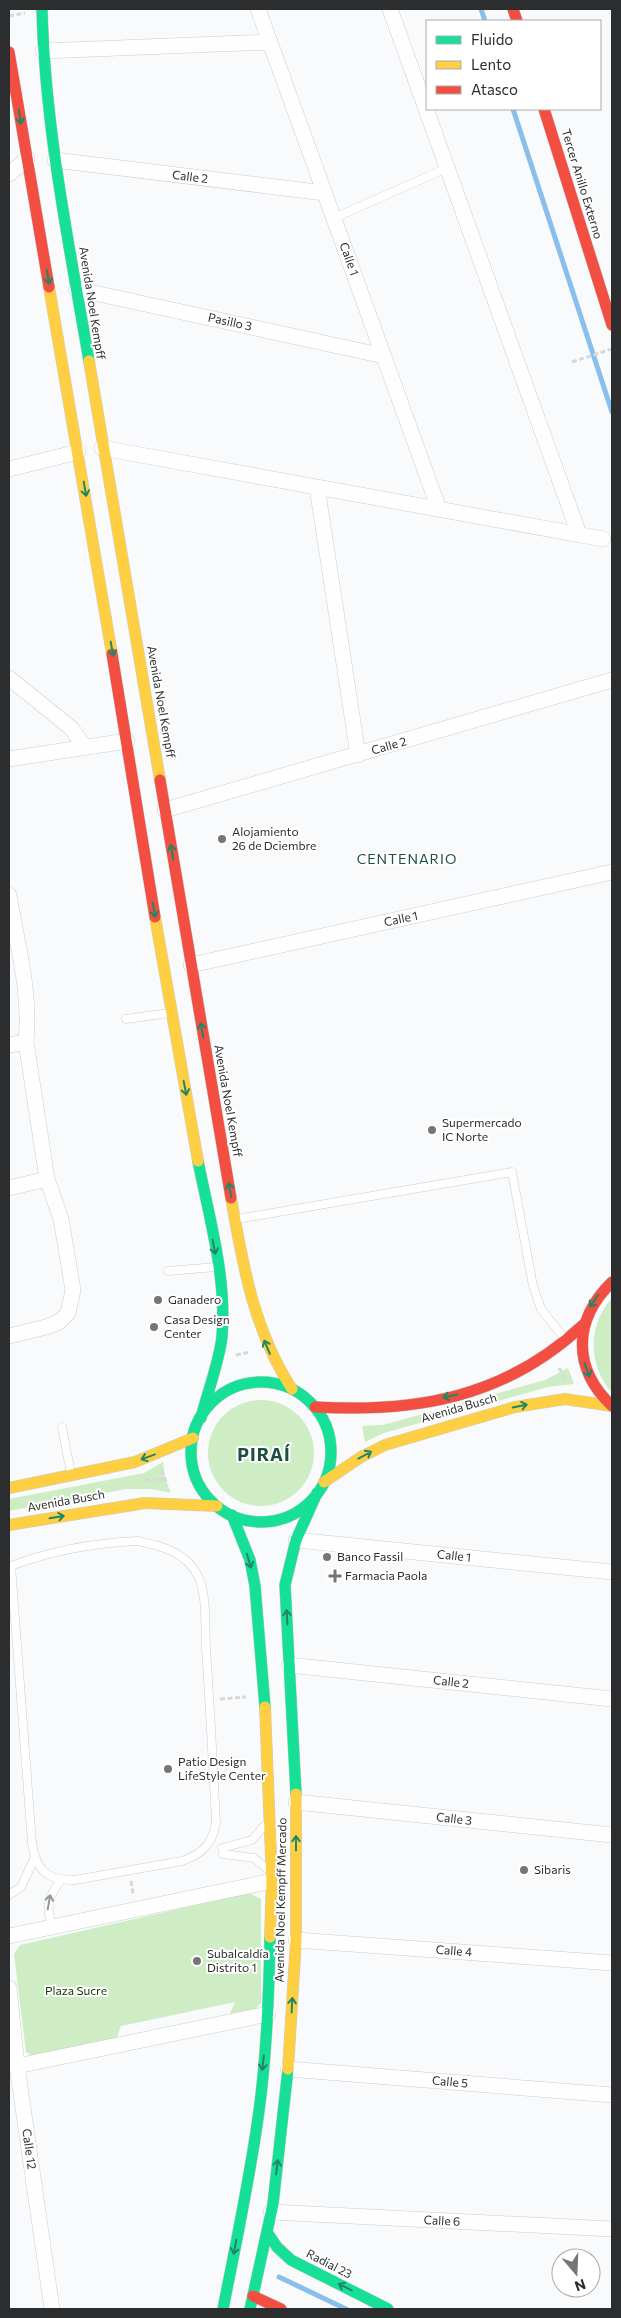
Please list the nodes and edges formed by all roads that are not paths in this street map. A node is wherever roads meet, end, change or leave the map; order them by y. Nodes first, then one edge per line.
1 (42, 9) edge
2 (258, 9) edge
3 (390, 9) edge
4 (270, 42) junction
5 (43, 51) junction
6 (9, 52) edge
7 (426, 109) edge
8 (426, 110) edge
9 (544, 110) edge
10 (27, 158) junction
11 (54, 160) junction
12 (447, 168) junction
13 (9, 174) edge
14 (325, 193) junction
15 (334, 218) junction
16 (76, 289) junction
17 (612, 325) edge
18 (58, 331) junction
19 (384, 356) junction
20 (102, 448) junction
21 (78, 452) junction
22 (9, 469) edge
23 (317, 487) junction
24 (440, 509) junction
25 (579, 534) junction
26 (603, 539) dead end
27 (132, 617) junction
28 (9, 678) edge
29 (612, 680) edge
30 (84, 746) junction
31 (128, 746) junction
32 (358, 755) junction
33 (9, 759) edge
34 (165, 810) junction
35 (157, 872) junction
36 (612, 872) edge
37 (9, 895) edge
38 (184, 927) junction
39 (191, 965) junction
40 (171, 1012) junction
41 (126, 1019) dead end
42 (26, 1042) junction
43 (9, 1045) edge
44 (47, 1180) junction
45 (9, 1188) edge
46 (235, 1219) junction
47 (218, 1267) junction
48 (168, 1271) dead end
49 (612, 1282) edge
50 (583, 1326) junction
51 (9, 1336) edge
52 (568, 1342) junction
53 (292, 1389) junction
54 (612, 1406) edge
55 (315, 1407) junction
56 (201, 1418) junction
57 (62, 1427) dead end
58 (193, 1438) junction
59 (71, 1476) junction
60 (324, 1482) junction
61 (9, 1488) edge
62 (317, 1494) junction
63 (217, 1506) junction
64 (232, 1515) junction
65 (9, 1525) edge
66 (296, 1540) junction
67 (10, 1563) edge
68 (612, 1572) edge
69 (289, 1665) junction
70 (612, 1699) edge
71 (267, 1736) junction
72 (280, 1770) dead end
73 (290, 1802) junction
74 (270, 1820) junction
75 (612, 1835) edge
76 (34, 1859) junction
77 (272, 1878) junction
78 (61, 1880) junction
79 (9, 1895) edge
80 (53, 1927) junction
81 (9, 1936) edge
82 (296, 1940) junction
83 (612, 1963) edge
84 (9, 1988) edge
85 (268, 2014) junction
86 (17, 2066) junction
87 (288, 2069) junction
88 (612, 2094) edge
89 (248, 2182) junction
90 (272, 2208) junction
91 (612, 2229) edge
92 (267, 2232) junction
93 (253, 2296) junction
94 (52, 2309) edge
95 (223, 2309) edge
96 (250, 2309) edge
97 (281, 2309) edge
98 (388, 2309) edge

1 - 5 main road, Avenida Noel Kempff
2 - 4 street, Calle 1
3 - 7 street
4 - 5 street
4 - 14 street, Calle 1
5 - 11 main road, Avenida Noel Kempff
6 -> 10 main road
8 - 12 street
9 - 17 main road, Tercer Anillo Externo
10 - 13 street
10 -> 18 main road
11 - 14 street, Calle 2
11 - 16 main road, Avenida Noel Kempff
12 - 15 lane
12 - 25 street
14 - 15 street, Calle 1
15 - 19 street, Calle 1
16 - 19 street, Pasillo 3
16 - 20 main road, Avenida Noel Kempff
18 - 20 main road
18 - 21 main road
19 - 24 street, Calle 1
20 - 23 street
20 - 27 main road, Avenida Noel Kempff
21 - 22 street
21 - 27 main road
21 -> 31 main road
23 - 24 street
23 - 32 street
24 - 25 street
25 - 26 street
27 - 34 main road, Avenida Noel Kempff
28 - 30 street
29 - 32 street, Calle 2
30 - 31 street
30 - 33 street
31 - 34 main road
31 - 35 main road
32 - 34 street, Calle 2
38 -> 34 main road, Avenida Noel Kempff
35 - 38 main road
35 -> 40 main road
36 - 39 street, Calle 1
37 - 42 street
38 - 39 main road, Avenida Noel Kempff
46 -> 39 main road, Avenida Noel Kempff
40 - 41 lane
40 -> 47 main road
42 - 43 street
42 - 44 street
44 - 45 street
44 - 51 street
46 - 52 lane
53 -> 46 main road, Avenida Noel Kempff
47 - 48 lane
47 - 56 main road
49 -> 50 main road
50 - 52 main road, Avenida Busch
50 -> 54 main road
52 -> 55 main road, Avenida Busch
53 - 55 main road
53 - 56 main road
60 -> 54 main road, Avenida Busch
55 - 60 main road
56 - 58 main road
57 - 59 lane
58 -> 59 main road, Avenida Busch
58 - 63 main road
59 - 61 main road, Avenida Busch
60 - 62 main road
62 - 64 main road
62 - 66 main road, Avenida Noel Kempff Mercado
63 - 64 main road
65 -> 63 main road, Avenida Busch
64 -> 71 main road, Avenida Noel Kempff Mercado
66 - 68 street, Calle 1
69 -> 66 main road, Avenida Noel Kempff Mercado
67 - 76 lane
67 - 78 lane
69 - 70 street, Calle 2
69 - 73 main road, Avenida Noel Kempff Mercado
71 - 72 main road
71 - 74 main road, Avenida Noel Kempff Mercado
73 - 75 street, Calle 3
73 - 82 main road, Avenida Noel Kempff Mercado
74 - 77 main road, Avenida Noel Kempff Mercado
74 - 77 lane
76 - 78 lane
76 - 79 lane
77 - 80 street
77 - 85 main road, Avenida Noel Kempff Mercado
80 -> 78 lane
80 - 81 street
82 - 83 street, Calle 4
87 -> 82 main road, Avenida Noel Kempff Mercado
84 - 86 street, Calle 12
85 - 86 street
85 -> 89 main road, Avenida Noel Kempff Mercado
85 - 90 main road
86 - 94 street, Calle 12
87 - 88 street, Calle 5
90 -> 87 main road, Avenida Noel Kempff Mercado
89 - 93 main road
89 -> 95 main road, Avenida Noel Kempff Mercado
90 - 91 street, Calle 6
90 - 92 main road, Avenida Noel Kempff Mercado
92 - 93 main road, Avenida Noel Kempff Mercado
98 -> 92 main road, Radial 23
93 - 96 main road, Avenida Noel Kempff Mercado
93 - 97 main road

